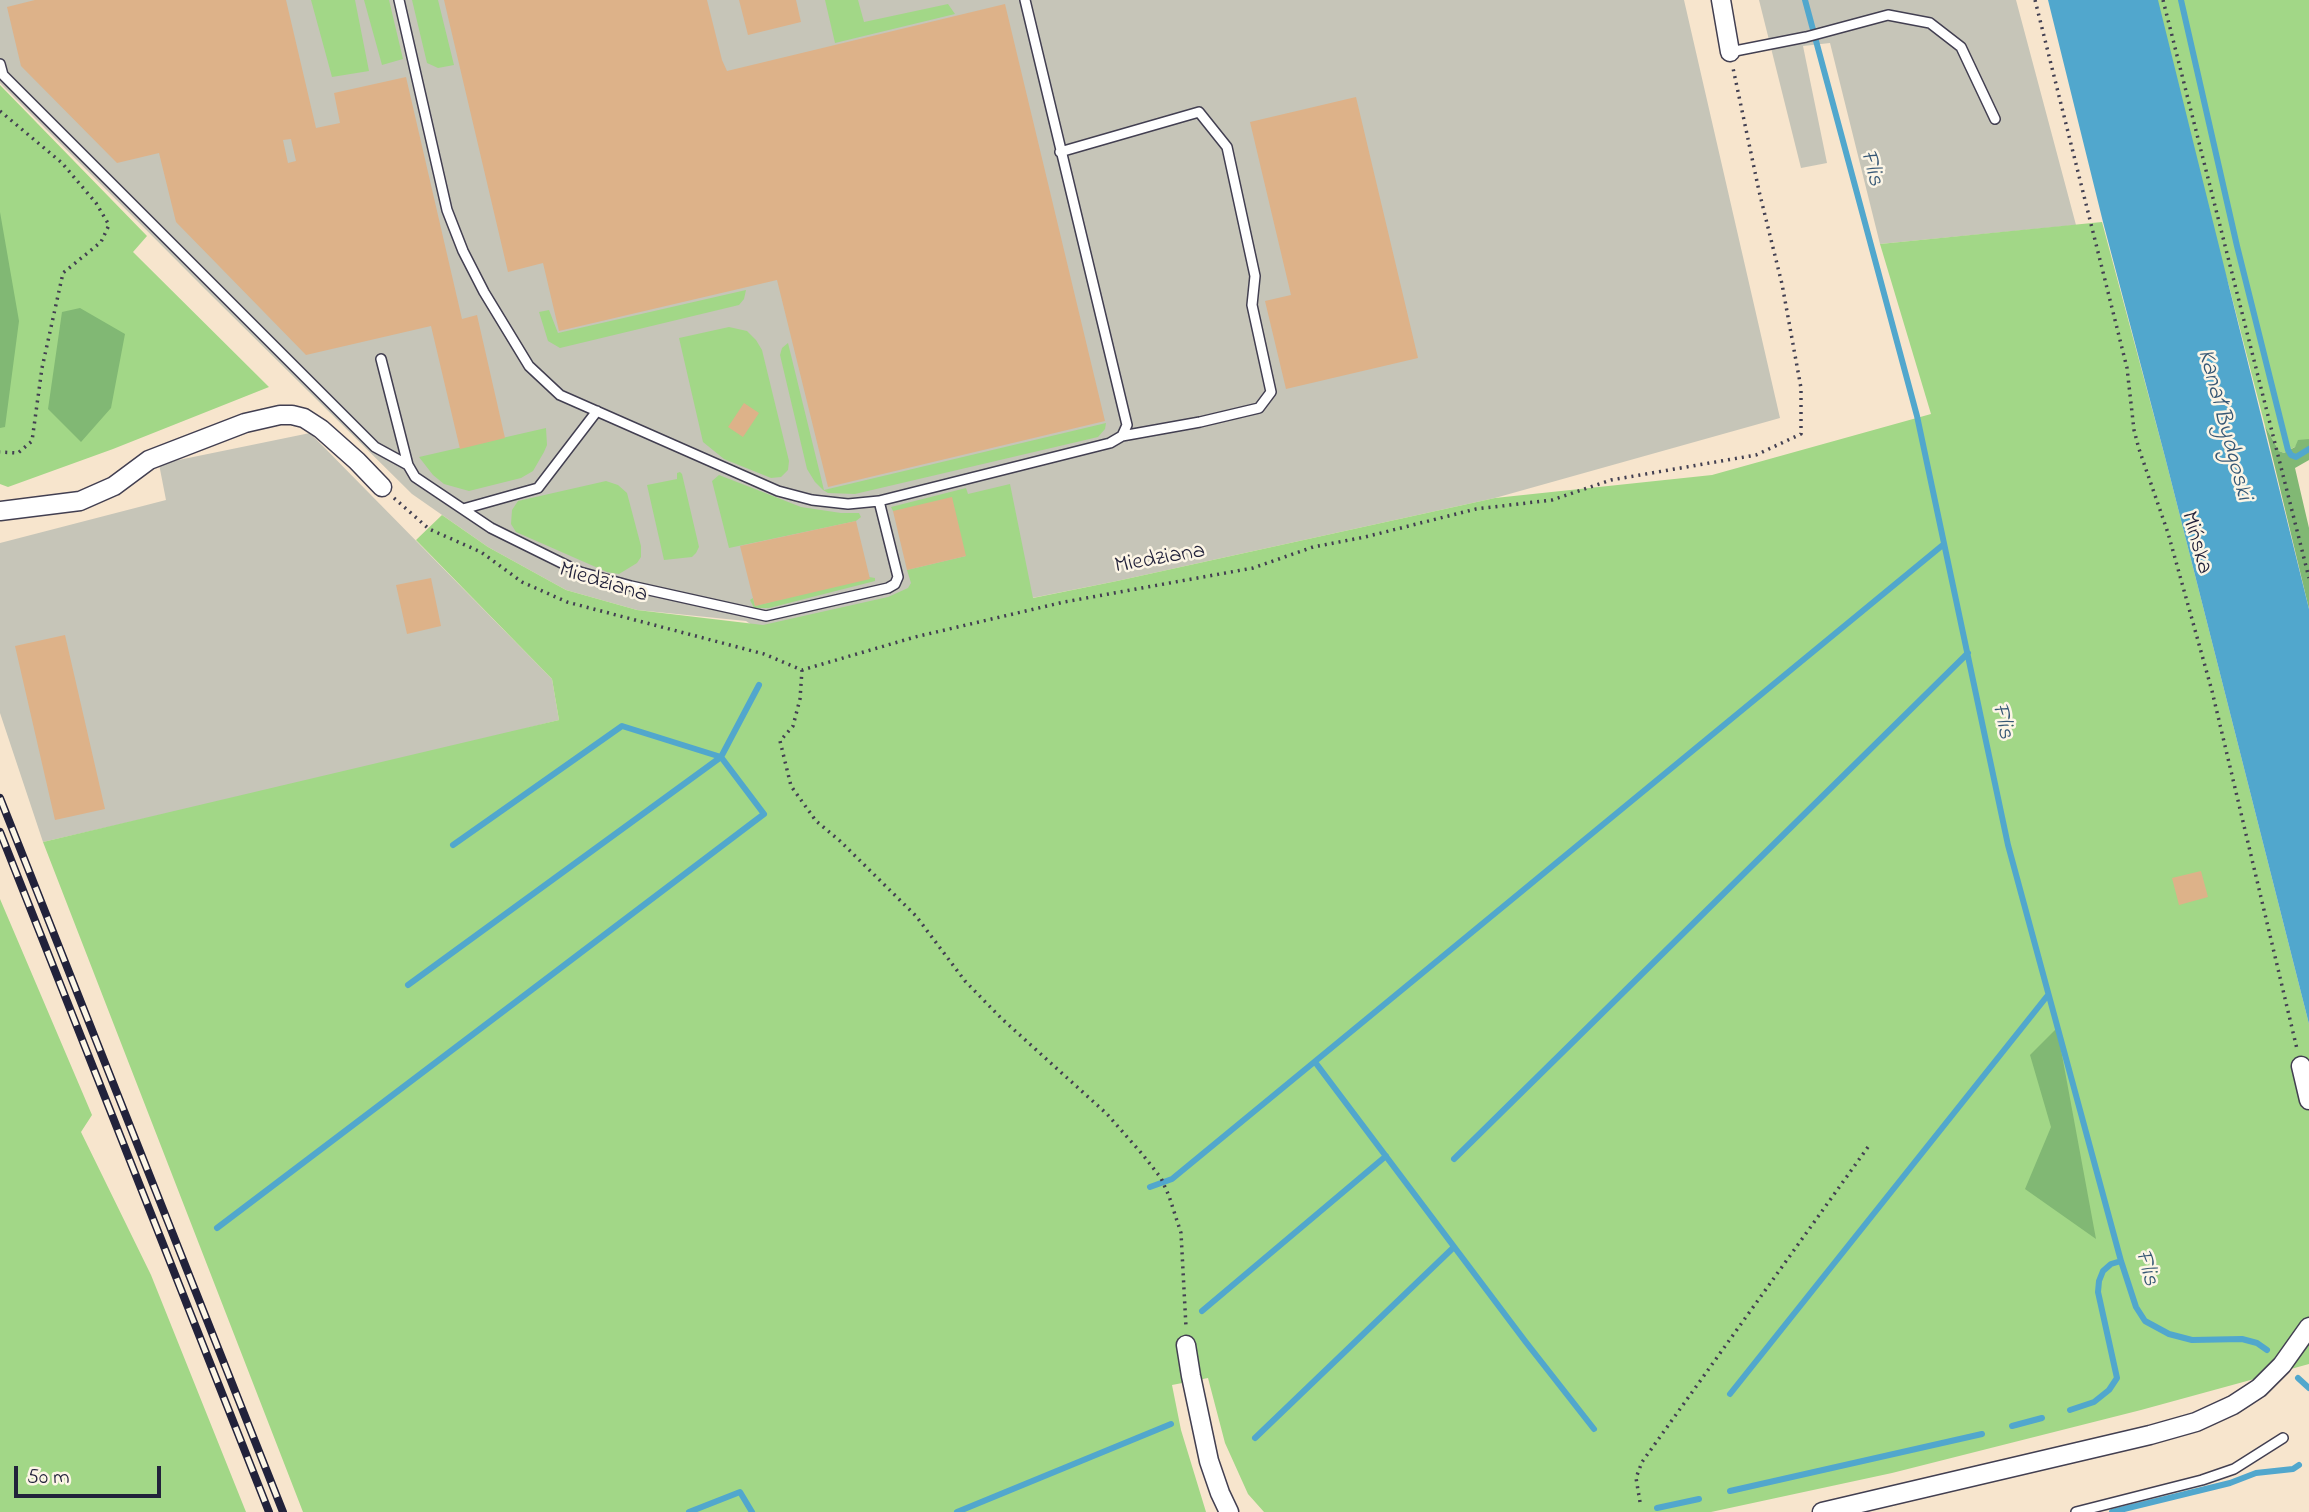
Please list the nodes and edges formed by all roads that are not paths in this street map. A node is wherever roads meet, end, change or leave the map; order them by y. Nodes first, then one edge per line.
1 (399, 0) edge
2 (1025, 0) edge
3 (1721, 0) edge
4 (1730, 52) joint
5 (0, 64) edge
6 (1995, 119) dead end
7 (1060, 152) junction
8 (381, 359) dead end
9 (597, 411) junction
10 (1122, 436) junction
11 (408, 465) junction
12 (382, 487) road end
13 (879, 501) junction
14 (463, 509) junction
15 (0, 511) edge
16 (2301, 1066) road end
17 (2309, 1100) edge
18 (2307, 1334) edge
19 (1186, 1346) road end
20 (2283, 1438) dead end
21 (1229, 1512) edge
22 (1822, 1512) edge
23 (2076, 1512) edge

1 - 9 lane
2 - 7 lane
3 - 4 street
4 - 6 lane
5 - 11 lane
7 - 10 lane
7 - 10 lane
8 - 11 lane
9 - 13 lane
9 - 14 lane
10 - 13 lane
11 - 14 lane
12 - 15 street
13 - 14 lane
16 - 17 street
18 - 22 street
19 - 21 street
20 - 23 lane

